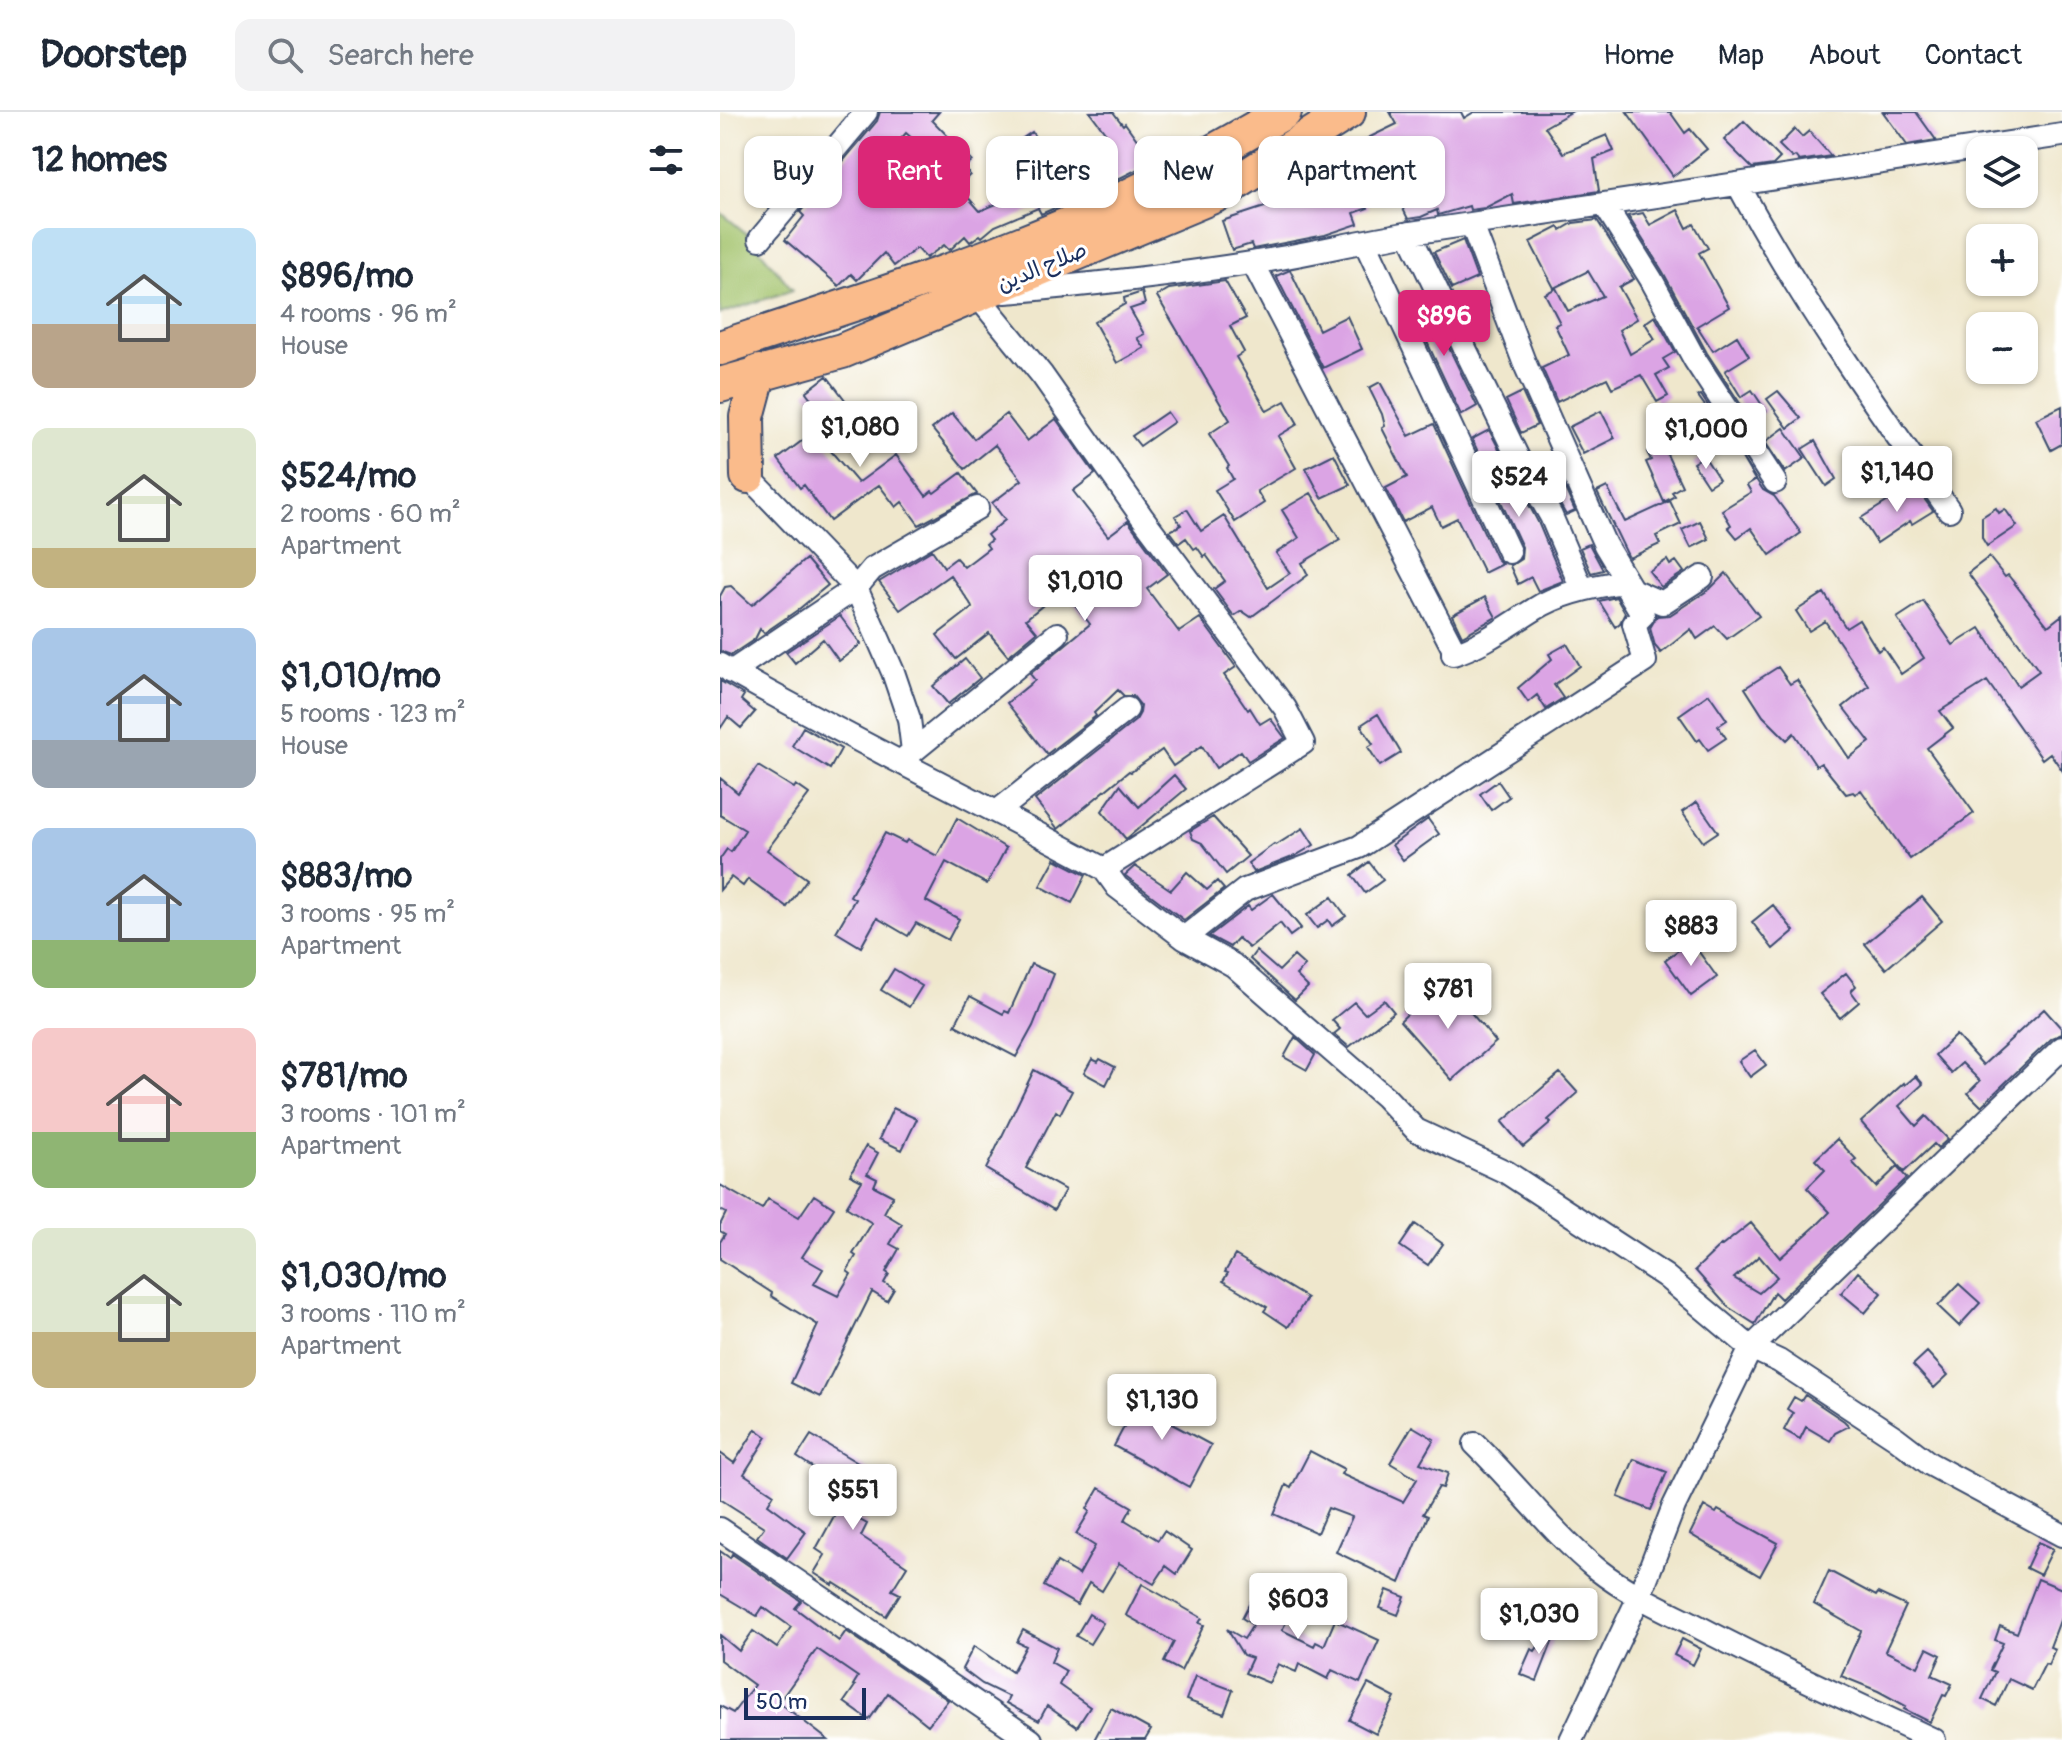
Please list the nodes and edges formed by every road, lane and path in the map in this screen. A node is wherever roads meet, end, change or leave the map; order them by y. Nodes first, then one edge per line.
1 (866, 112) edge
2 (1284, 112) edge
3 (1348, 112) edge
4 (2062, 135) edge
5 (1739, 186) junction
6 (1604, 204) junction
7 (1472, 225) junction
8 (1409, 233) junction
9 (760, 239) dead end
10 (1365, 242) junction
11 (1253, 263) junction
12 (976, 294) junction
13 (720, 348) edge
14 (759, 372) junction
15 (720, 385) edge
16 (720, 445) edge
17 (748, 476) junction
18 (1775, 482) dead end
19 (977, 508) dead end
20 (1949, 510) dead end
21 (1509, 552) dead end
22 (1702, 577) dead end
23 (856, 588) junction
24 (1582, 589) junction
25 (1057, 634) dead end
26 (725, 668) edge
27 (1127, 709) dead end
28 (906, 757) junction
29 (998, 811) junction
30 (1104, 869) junction
31 (1184, 938) junction
32 (2062, 1048) edge
33 (1751, 1348) junction
34 (1475, 1444) dead end
35 (720, 1529) edge
36 (2062, 1535) edge
37 (1639, 1597) junction
38 (1031, 1740) edge
39 (1571, 1740) edge
40 (1934, 1740) edge

1 - 9 street
2 - 13 highway, صلاح الدين
3 - 12 highway, صلاح الدين
4 - 5 street
5 - 6 street
5 - 20 street
6 - 7 street
6 - 18 street
7 - 8 street
7 - 22 street
8 - 10 street
8 - 24 street
10 - 11 street
10 - 21 street
11 - 12 street
11 - 24 street
12 - 14 highway, صلاح الدين
12 - 30 street
14 - 15 highway, صلاح الدين
14 - 17 highway
16 - 17 highway
17 - 23 street
19 - 23 street
23 - 26 street
23 - 28 street
24 - 31 street
25 - 28 street
26 - 28 street
27 - 29 street
28 - 29 street
29 - 30 street
30 - 31 street
31 - 33 street
32 - 33 street
33 - 36 street
33 - 37 street
34 - 37 street
35 - 38 street
37 - 39 street
37 - 40 street

